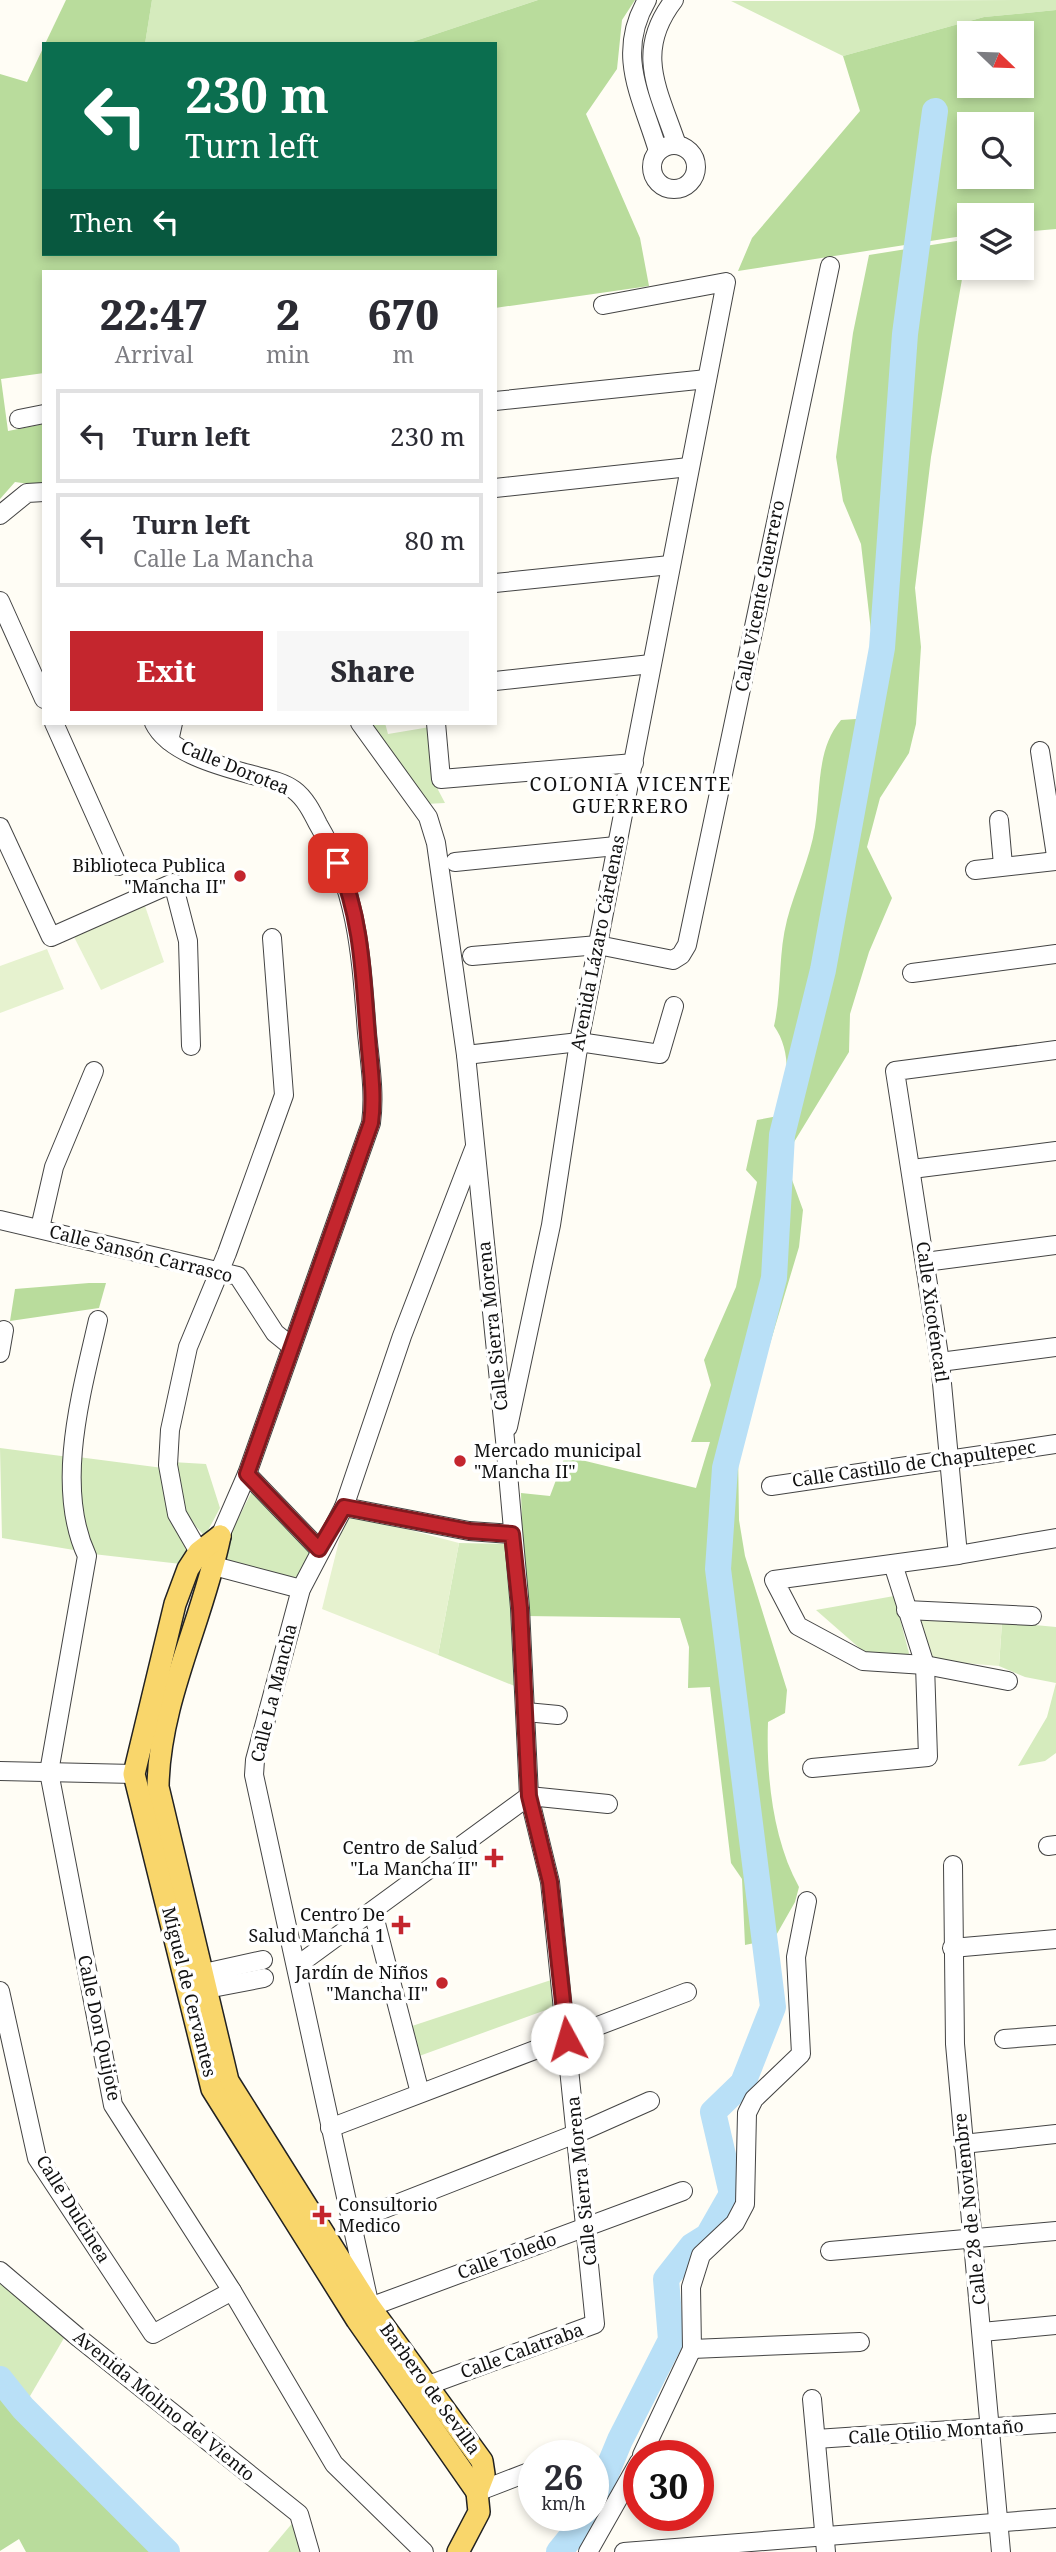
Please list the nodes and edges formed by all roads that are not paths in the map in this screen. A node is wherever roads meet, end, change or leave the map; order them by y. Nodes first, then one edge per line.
1 (647, 0) edge
2 (674, 0) edge
3 (677, 145) junction
4 (658, 151) junction
5 (830, 266) dead end
6 (603, 305) dead end
7 (707, 379) junction
8 (497, 401) edge
9 (42, 414) edge
10 (19, 419) dead end
11 (689, 467) junction
12 (497, 488) edge
13 (42, 492) edge
14 (0, 515) edge
15 (670, 565) junction
16 (497, 583) edge
17 (0, 601) edge
18 (652, 664) junction
19 (497, 681) edge
20 (42, 695) edge
21 (55, 725) edge
22 (154, 725) edge
23 (173, 725) edge
24 (361, 725) edge
25 (436, 725) edge
26 (169, 741) junction
27 (1040, 751) dead end
28 (634, 763) junction
29 (999, 820) dead end
30 (0, 827) edge
31 (616, 846) junction
32 (1056, 859) edge
33 (455, 862) dead end
34 (1003, 865) junction
35 (118, 866) dead end
36 (975, 870) dead end
37 (272, 938) dead end
38 (597, 945) junction
39 (1056, 954) edge
40 (472, 956) dead end
41 (912, 974) dead end
42 (674, 1006) dead end
43 (579, 1042) junction
44 (191, 1045) dead end
45 (1056, 1051) edge
46 (466, 1055) junction
47 (94, 1071) dead end
48 (476, 1144) junction
49 (1056, 1151) edge
50 (912, 1169) junction
51 (0, 1220) edge
52 (40, 1228) junction
53 (1056, 1245) edge
54 (925, 1262) junction
55 (219, 1272) junction
56 (99, 1320) dead end
57 (4, 1330) dead end
58 (291, 1346) junction
59 (1056, 1347) edge
60 (0, 1353) edge
61 (495, 1356) junction
62 (521, 1361) junction
63 (940, 1362) junction
64 (505, 1440) junction
65 (1056, 1444) edge
66 (950, 1457) junction
67 (247, 1474) junction
68 (771, 1486) dead end
69 (344, 1507) junction
70 (512, 1534) junction
71 (220, 1536) joint
72 (1056, 1538) edge
73 (319, 1549) junction
74 (958, 1555) junction
75 (207, 1559) junction
76 (893, 1564) junction
77 (301, 1589) junction
78 (906, 1610) junction
79 (1032, 1616) dead end
80 (925, 1665) junction
81 (1009, 1681) dead end
82 (526, 1713) junction
83 (558, 1715) dead end
84 (812, 1768) dead end
85 (0, 1771) edge
86 (49, 1772) junction
87 (134, 1774) junction
88 (529, 1796) junction
89 (608, 1804) dead end
90 (953, 1865) dead end
91 (807, 1900) dead end
92 (373, 1912) junction
93 (1056, 1939) edge
94 (951, 1948) junction
95 (298, 1965) junction
96 (263, 1969) dead end
97 (205, 1981) junction
98 (0, 1991) edge
99 (687, 1992) dead end
100 (1056, 2035) edge
101 (567, 2039) junction
102 (1004, 2039) dead end
103 (420, 2093) junction
104 (650, 2101) dead end
105 (330, 2128) junction
106 (578, 2133) junction
107 (1056, 2134) edge
108 (963, 2144) junction
109 (683, 2191) dead end
110 (353, 2221) junction
111 (587, 2227) junction
112 (1056, 2231) edge
113 (972, 2238) junction
114 (830, 2251) dead end
115 (0, 2271) edge
116 (232, 2291) junction
117 (370, 2307) junction
118 (596, 2324) joint
119 (1056, 2325) edge
120 (982, 2332) junction
121 (860, 2342) dead end
122 (692, 2349) junction
123 (418, 2389) junction
124 (812, 2399) dead end
125 (1056, 2423) edge
126 (991, 2429) junction
127 (816, 2439) junction
128 (649, 2440) edge
129 (518, 2476) edge
130 (623, 2490) edge
131 (477, 2492) junction
132 (1056, 2518) edge
133 (999, 2523) junction
134 (825, 2544) edge
135 (310, 2552) edge
136 (424, 2552) edge
137 (458, 2552) edge
138 (587, 2552) edge
139 (624, 2552) edge
140 (1001, 2552) edge

1 - 4 street
2 - 3 street
3 - 4 street
3 - 4 street
5 - 38 street, Calle Vicente Guerrero
6 - 7 street, Avenida Lázaro Cárdenas
7 - 8 street
7 - 11 street, Avenida Lázaro Cárdenas
9 - 10 street
11 - 12 street
11 - 15 street, Avenida Lázaro Cárdenas
13 - 14 street
15 - 16 street
15 - 18 street, Avenida Lázaro Cárdenas
17 - 20 street
18 - 19 street
18 - 28 street, Avenida Lázaro Cárdenas
21 - 35 street
22 - 26 street, Calle Dorotea
23 - 26 street
24 - 46 street, Calle Sierra Morena
25 - 28 street
26 - 58 street, Calle Dorotea
27 - 32 street
28 - 31 street, Avenida Lázaro Cárdenas
29 - 34 street
30 - 44 street
31 - 33 street
31 - 38 street, Avenida Lázaro Cárdenas
32 - 34 street
34 - 36 street
37 - 55 street
38 - 40 street
38 - 43 street, Avenida Lázaro Cárdenas
39 - 41 street
42 - 43 street
43 - 46 street
43 - 62 street, Avenida Lázaro Cárdenas
45 - 50 street, Calle Xicoténcatl
46 - 48 street, Calle Sierra Morena
47 - 52 street
48 - 61 street, Calle Sierra Morena
48 - 69 street, Calle La Mancha
49 - 50 street
50 - 54 street, Calle Xicoténcatl
51 - 52 street, Calle Sansón Carrasco
52 - 55 street, Calle Sansón Carrasco
53 - 54 street
54 - 63 street, Calle Xicoténcatl
55 - 58 street, Calle Sansón Carrasco
55 - 75 street
56 - 86 street, Calle Don Quijote
57 - 60 street
58 - 67 street, Calle Dorotea
59 - 63 street
61 - 62 street
61 - 64 street, Calle Sierra Morena
62 - 64 street, Avenida Lázaro Cárdenas
63 - 66 street, Calle Xicoténcatl
64 - 70 street, Calle Sierra Morena
65 - 66 street, Calle Castillo de Chapultepec
66 - 68 street, Calle Castillo de Chapultepec
66 - 74 street, Calle Xicoténcatl
67 - 71 street, Calle Dorotea
67 - 73 street
69 - 70 street
69 - 73 street, Calle La Mancha
70 - 82 street, Calle Sierra Morena
71 - 75 main road, Calle Dorotea
72 - 74 street
73 - 77 street, Calle La Mancha
74 - 76 street
75 - 77 street
75 - 87 main road, Miguel de Cervantes
75 - 97 main road, Barbero de Sevilla
76 - 78 street
76 - 80 street
77 - 95 street, Calle La Mancha
78 - 79 street
78 - 80 street
80 - 81 street
80 - 84 street
82 - 83 street
82 - 88 street, Calle Sierra Morena
85 - 86 street
86 - 87 street
86 - 116 street, Calle Don Quijote
87 - 123 main road, Miguel de Cervantes
88 - 89 street
88 - 92 street
88 - 101 street, Calle Sierra Morena
90 - 94 street, Calle 28 de Noviembre
91 - 122 street
92 - 95 street
92 - 103 street
93 - 94 street
94 - 108 street, Calle 28 de Noviembre
95 - 105 street, Calle La Mancha
96 - 97 street
97 - 117 main road, Barbero de Sevilla
98 - 116 street, Calle Dulcinea
99 - 101 street
100 - 102 street
101 - 103 street
101 - 106 street, Calle Sierra Morena
103 - 105 street
104 - 106 street
105 - 110 street, Calle La Mancha
106 - 110 street
106 - 111 street, Calle Sierra Morena
107 - 108 street
108 - 113 street, Calle 28 de Noviembre
109 - 111 street, Calle Toledo
110 - 117 street, Calle La Mancha
111 - 117 street, Calle Toledo
111 - 118 street, Calle Sierra Morena
112 - 113 street
113 - 114 street
113 - 120 street, Calle 28 de Noviembre
115 - 135 street, Avenida Molino del Viento
116 - 136 street, Calle Don Quijote
117 - 123 main road, Barbero de Sevilla
118 - 123 street, Calle Calatraba
119 - 120 street
120 - 126 street, Calle 28 de Noviembre
121 - 122 street
122 - 128 street
123 - 131 main road, Barbero de Sevilla
124 - 127 street
125 - 126 street, Calle Otilio Montaño
126 - 127 street, Calle Otilio Montaño
126 - 133 street, Calle 28 de Noviembre
127 - 134 street
129 - 131 street
130 - 138 street
131 - 137 main road, Barbero de Sevilla
132 - 133 street
133 - 134 street
133 - 140 street, Calle 28 de Noviembre
134 - 139 street

